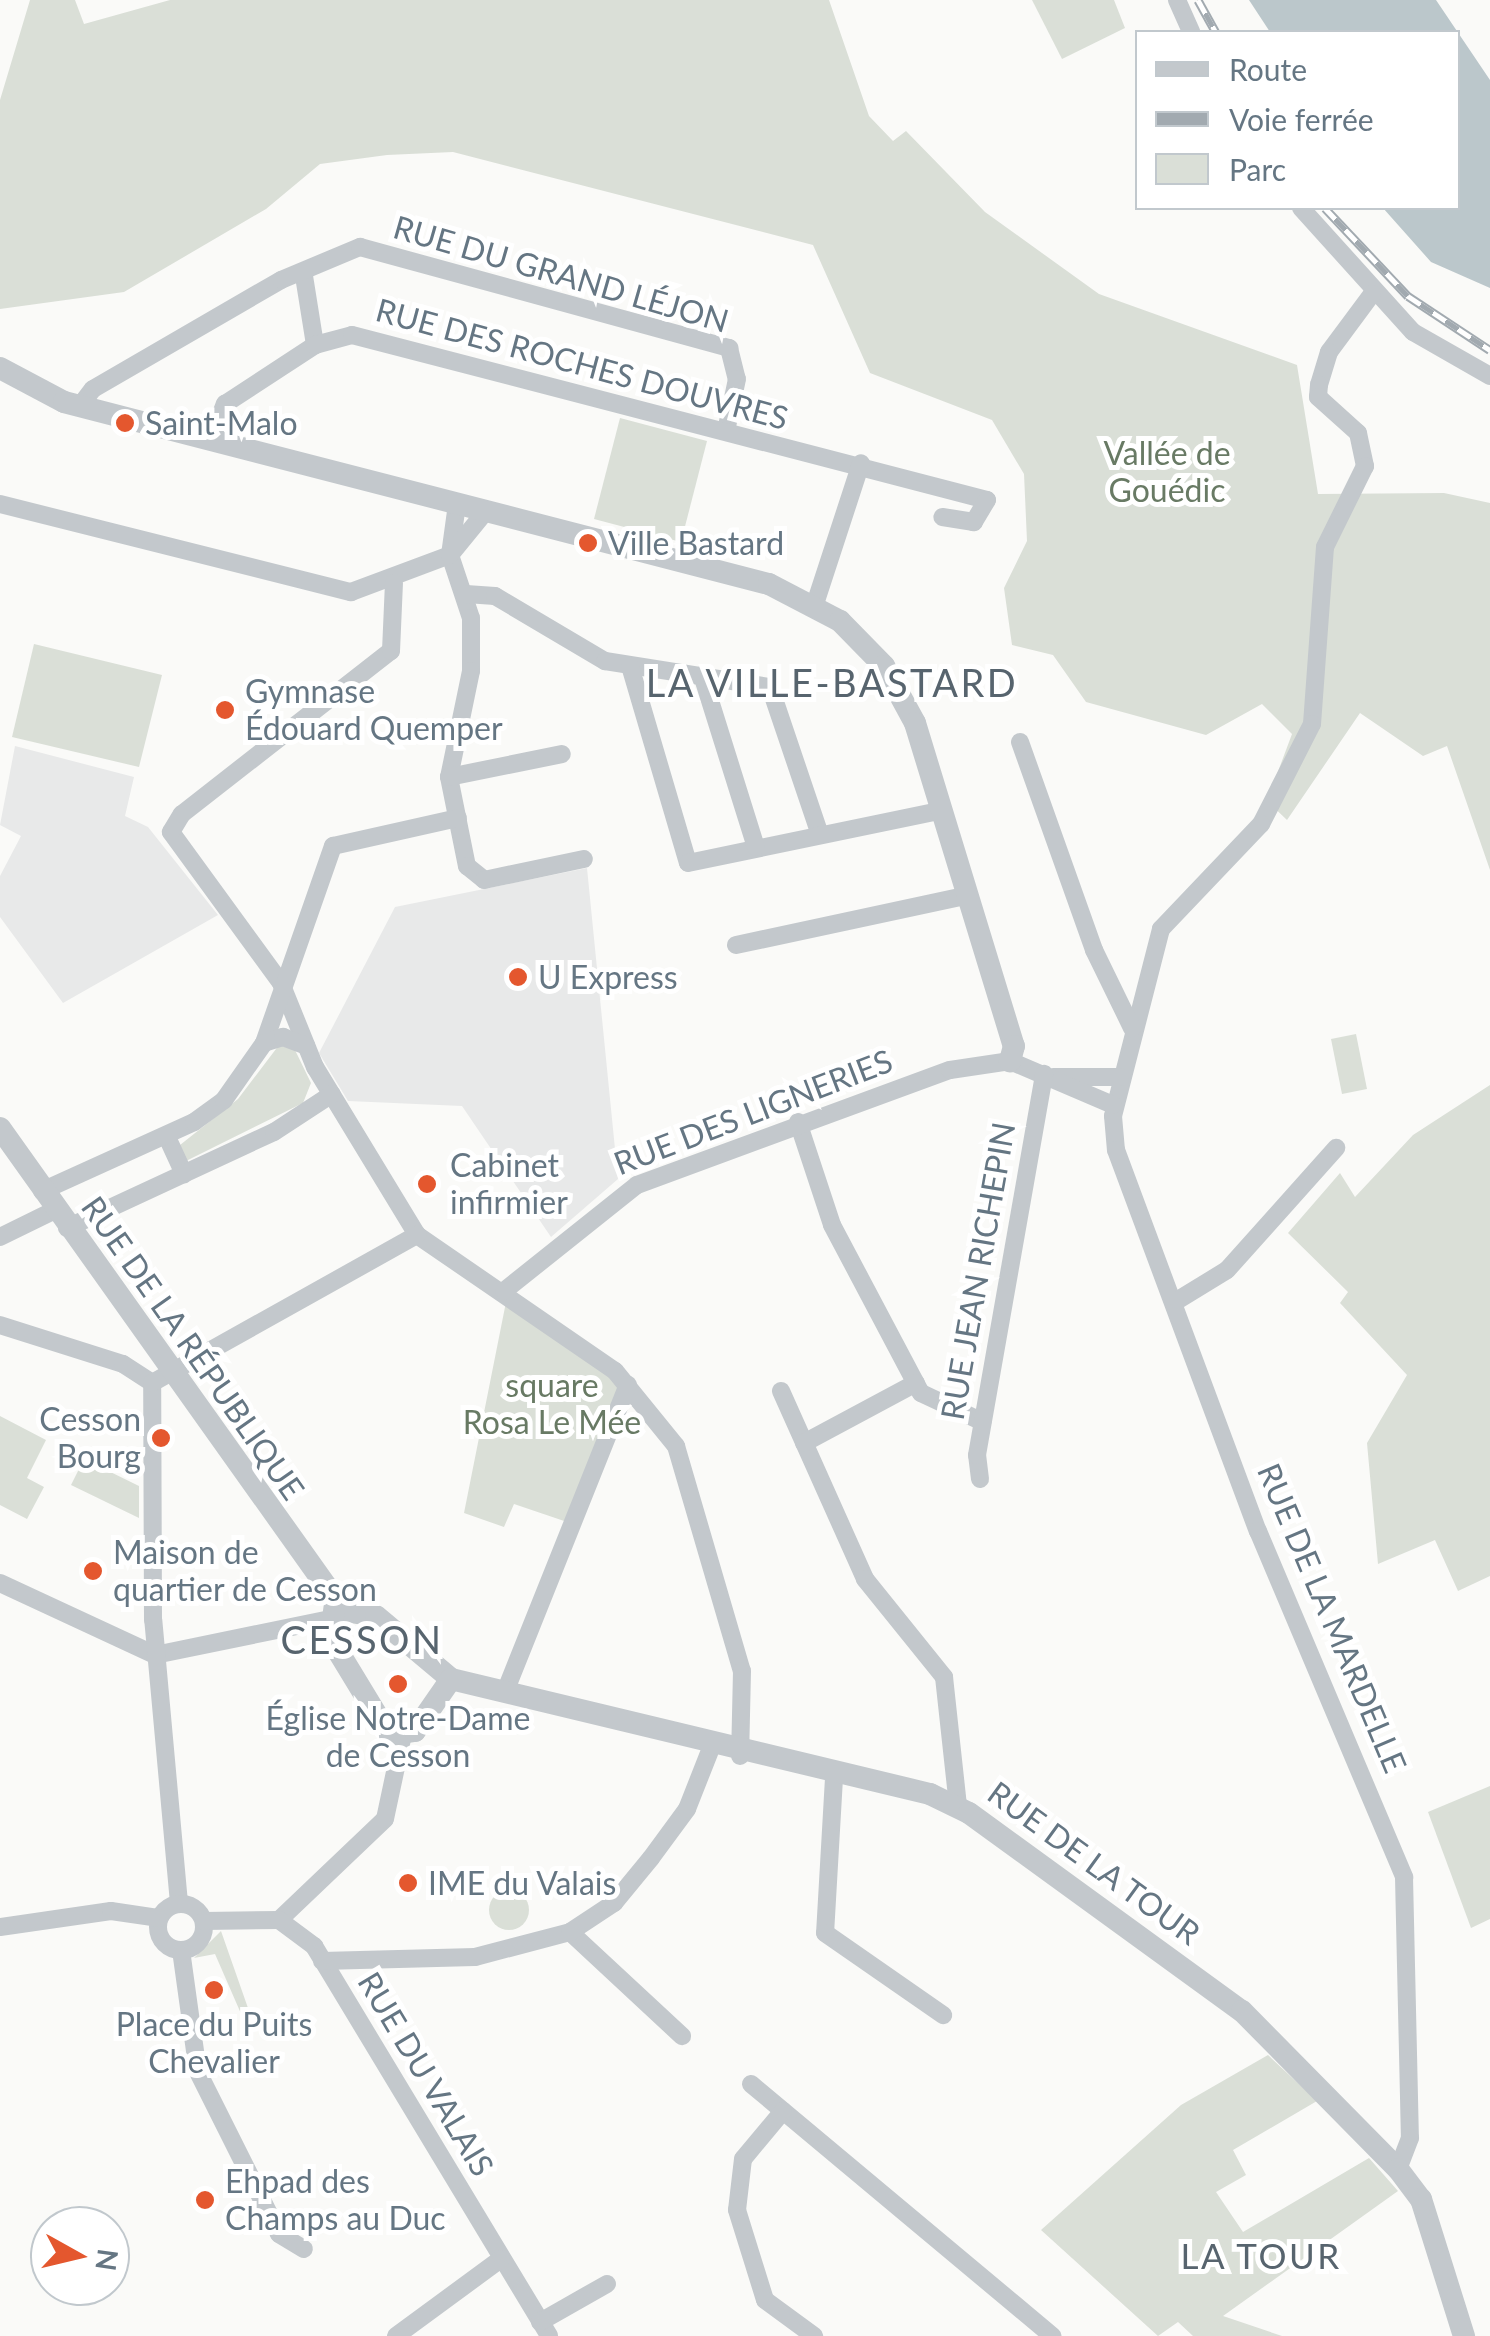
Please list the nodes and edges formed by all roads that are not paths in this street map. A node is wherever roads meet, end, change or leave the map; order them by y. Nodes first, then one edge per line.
1 (1177, 0) edge
2 (1190, 30) edge
3 (1303, 210) edge
4 (304, 276) junction
5 (1372, 294) junction
6 (315, 345) junction
7 (1, 369) edge
8 (1490, 376) edge
9 (80, 406) junction
10 (726, 431) junction
11 (212, 440) junction
12 (861, 463) junction
13 (0, 504) edge
14 (457, 504) junction
15 (486, 511) junction
16 (942, 517) dead end
17 (450, 556) junction
18 (394, 583) junction
19 (466, 594) junction
20 (815, 604) junction
21 (630, 666) junction
22 (702, 674) junction
23 (1020, 742) dead end
24 (562, 754) dead end
25 (449, 777) junction
26 (943, 810) junction
27 (458, 818) junction
28 (820, 835) junction
29 (756, 847) junction
30 (584, 859) dead end
31 (969, 895) junction
32 (736, 945) dead end
33 (281, 983) junction
34 (1132, 1028) junction
35 (264, 1042) junction
36 (306, 1046) junction
37 (1010, 1061) junction
38 (1048, 1076) junction
39 (1120, 1077) junction
40 (332, 1094) junction
41 (1114, 1105) junction
42 (798, 1122) junction
43 (0, 1128) edge
44 (167, 1137) junction
45 (1336, 1148) dead end
46 (184, 1174) junction
47 (55, 1210) junction
48 (417, 1236) junction
49 (0, 1237) edge
50 (504, 1291) junction
51 (1178, 1300) junction
52 (0, 1325) edge
53 (160, 1378) junction
54 (916, 1383) junction
55 (628, 1385) junction
56 (782, 1392) dead end
57 (983, 1422) junction
58 (804, 1443) junction
59 (980, 1479) dead end
60 (0, 1583) edge
61 (331, 1612) junction
62 (155, 1654) junction
63 (451, 1679) junction
64 (505, 1692) junction
65 (402, 1739) junction
66 (711, 1748) junction
67 (740, 1756) junction
68 (834, 1778) junction
69 (958, 1806) junction
70 (178, 1903) junction
71 (159, 1918) junction
72 (279, 1920) junction
73 (204, 1921) junction
74 (0, 1927) edge
75 (570, 1932) junction
76 (181, 1950) junction
77 (322, 1961) junction
78 (943, 2014) dead end
79 (682, 2036) dead end
80 (751, 2084) dead end
81 (782, 2111) junction
82 (1398, 2168) junction
83 (304, 2249) dead end
84 (502, 2259) junction
85 (607, 2284) dead end
86 (544, 2329) edge
87 (396, 2336) edge
88 (814, 2336) edge
89 (1052, 2336) edge
90 (1464, 2336) edge

1 - 2 street
3 - 5 street
4 - 6 street
4 - 9 street
4 - 10 street, RUE DU GRAND LÉJON
5 - 8 street
5 - 34 street
6 - 10 street, RUE DES ROCHES DOUVRES
6 - 11 street, RUE DES ROCHES DOUVRES
7 - 9 street
9 - 11 street
10 - 12 street, RUE DES ROCHES DOUVRES
11 - 14 street
12 - 16 street, RUE DES ROCHES DOUVRES
12 - 20 street
13 - 18 street
14 - 15 street
14 - 17 street
15 - 17 street
15 - 20 street
17 - 18 street
17 - 19 street
18 - 33 street
19 - 21 street
19 - 25 street
20 - 26 street
21 - 22 street
21 - 29 street
22 - 28 street
22 - 29 street
23 - 34 street
24 - 25 street
25 - 27 street
26 - 28 street
26 - 31 street
27 - 30 street
27 - 33 street
28 - 29 street
31 - 32 street
31 - 37 street
33 - 35 street
33 - 36 street
34 - 39 street
35 - 36 street
35 - 44 street
36 - 40 street
37 - 38 street, RUE DES LIGNERIES
37 - 42 street, RUE DES LIGNERIES
38 - 39 street, RUE DES LIGNERIES
38 - 41 street, RUE DES LIGNERIES
38 - 57 street, RUE JEAN RICHEPIN
39 - 41 street
40 - 46 street
40 - 48 street
41 - 51 street, RUE DE LA MARDELLE
42 - 50 street, RUE DES LIGNERIES
42 - 54 street
43 - 47 street, RUE DE LA RÉPUBLIQUE
44 - 46 street
44 - 47 street
45 - 51 street
46 - 47 street
47 - 49 street
47 - 53 street, RUE DE LA RÉPUBLIQUE
48 - 50 street
48 - 53 street
50 - 55 street
51 - 82 street, RUE DE LA MARDELLE
52 - 53 street
53 - 61 street, RUE DE LA RÉPUBLIQUE
53 - 62 street
54 - 57 street
54 - 58 street
55 - 64 street
55 - 67 street
56 - 58 street
57 - 59 street, RUE JEAN RICHEPIN
58 - 69 street
60 - 62 street
61 - 62 street
61 - 63 street
61 - 65 street, RUE DE LA RÉPUBLIQUE
62 - 70 street
63 - 64 street
63 - 65 street
64 - 66 street, RUE DE LA TOUR
65 - 72 street
66 - 67 street, RUE DE LA TOUR
66 - 75 street
67 - 68 street, RUE DE LA TOUR
68 - 69 street, RUE DE LA TOUR
68 - 78 street
69 - 82 street, RUE DE LA TOUR
70 - 71 street
70 - 73 street
71 - 74 street
71 - 76 street
72 - 73 street
72 - 77 street, RUE DU VALAIS
73 - 76 street
75 - 77 street
75 - 79 street
76 - 83 street
77 - 84 street, RUE DU VALAIS
80 - 81 street
81 - 88 street
81 - 89 street
82 - 90 street, RUE DE LA TOUR
84 - 86 street, RUE DU VALAIS
84 - 87 street
85 - 86 street

